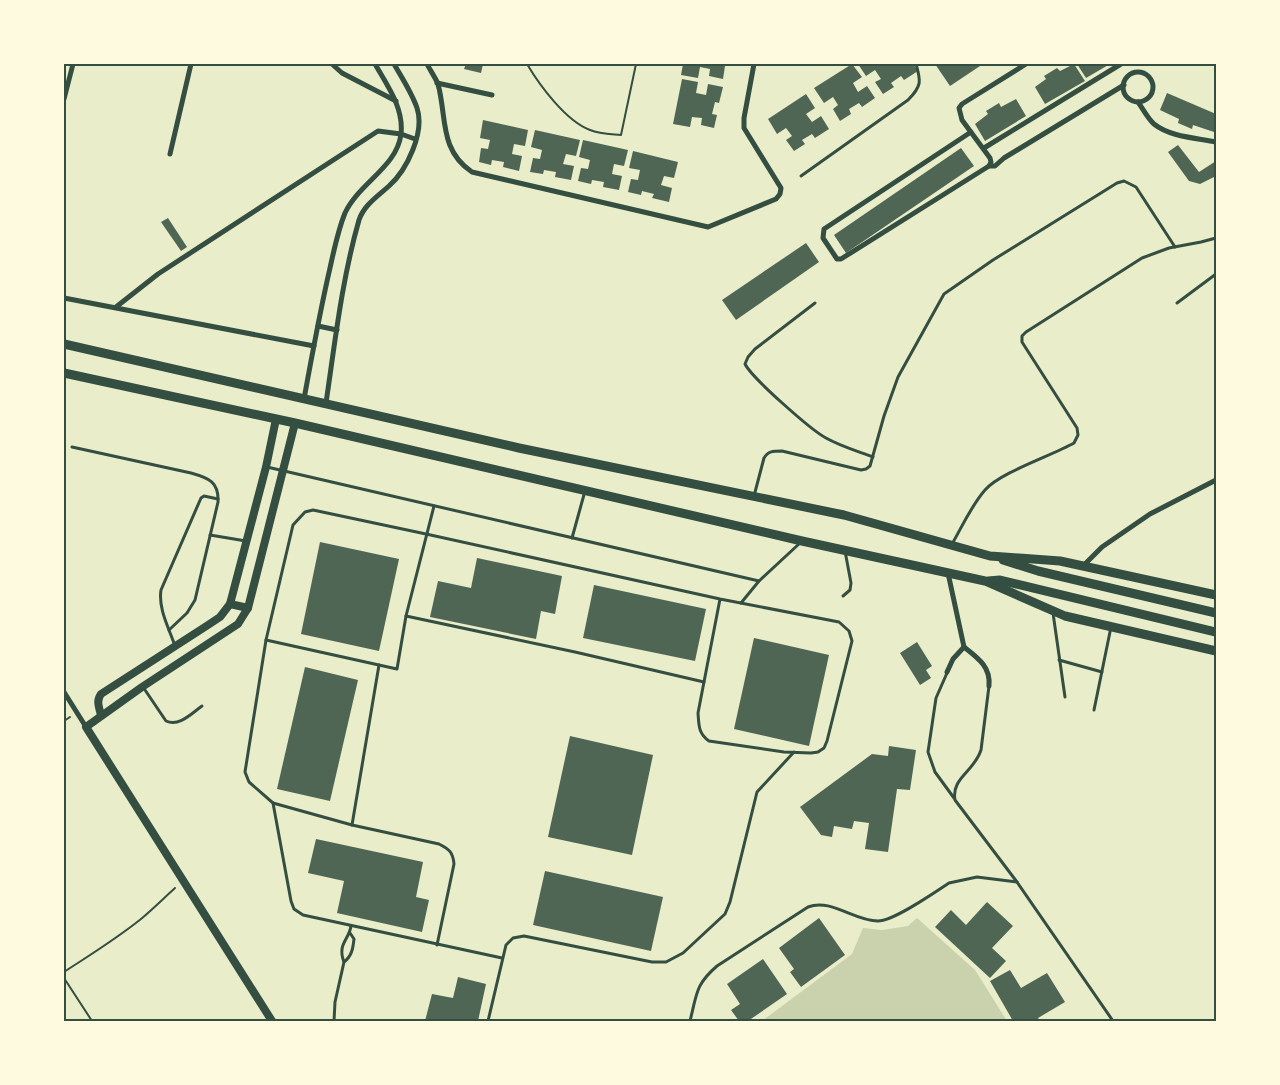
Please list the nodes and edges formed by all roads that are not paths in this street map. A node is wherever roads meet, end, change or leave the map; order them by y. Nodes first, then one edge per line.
1 (72, 64) edge
2 (190, 64) edge
3 (332, 64) edge
4 (375, 64) edge
5 (394, 64) edge
6 (427, 64) edge
7 (754, 64) edge
8 (916, 64) edge
9 (1026, 64) edge
10 (1121, 64) edge
11 (437, 83) junction
12 (1124, 85) junction
13 (65, 91) edge
14 (492, 95) dead end
15 (64, 99) edge
16 (396, 101) junction
17 (1138, 102) junction
18 (971, 132) junction
19 (401, 134) junction
20 (416, 139) junction
21 (1216, 142) edge
22 (984, 148) junction
23 (170, 154) dead end
24 (989, 166) junction
25 (801, 176) dead end
26 (1216, 238) edge
27 (1175, 247) junction
28 (1216, 274) edge
29 (64, 298) edge
30 (814, 303) dead end
31 (1176, 303) dead end
32 (116, 307) junction
33 (318, 326) junction
34 (337, 330) junction
35 (64, 344) edge
36 (314, 346) junction
37 (64, 373) edge
38 (304, 399) junction
39 (326, 403) junction
40 (276, 419) junction
41 (295, 423) junction
42 (72, 447) dead end
43 (873, 457) junction
44 (266, 467) junction
45 (282, 471) junction
46 (1216, 480) edge
47 (585, 490) junction
48 (754, 497) junction
49 (218, 499) junction
50 (434, 506) junction
51 (426, 534) junction
52 (210, 535) junction
53 (572, 538) junction
54 (802, 541) junction
55 (247, 542) junction
56 (952, 544) junction
57 (845, 550) junction
58 (990, 556) junction
59 (1082, 566) junction
60 (948, 572) junction
61 (985, 581) junction
62 (759, 582) junction
63 (1216, 595) edge
64 (843, 596) dead end
65 (720, 599) junction
66 (742, 603) junction
67 (230, 604) junction
68 (248, 608) junction
69 (1052, 611) junction
70 (1216, 612) edge
71 (406, 616) junction
72 (1111, 627) junction
73 (169, 630) junction
74 (1216, 632) edge
75 (266, 640) junction
76 (175, 647) junction
77 (964, 647) junction
78 (1216, 650) edge
79 (153, 660) junction
80 (1060, 660) junction
81 (379, 665) junction
82 (947, 672) joint
83 (1102, 672) junction
84 (164, 673) junction
85 (704, 682) junction
86 (989, 686) joint
87 (142, 687) junction
88 (64, 692) edge
89 (1065, 697) dead end
90 (202, 706) dead end
91 (1094, 710) dead end
92 (101, 715) junction
93 (86, 727) junction
94 (794, 752) junction
95 (955, 800) junction
96 (273, 803) junction
97 (352, 825) junction
98 (1017, 882) junction
99 (352, 926) junction
100 (350, 933) junction
101 (438, 944) junction
102 (502, 958) junction
103 (344, 962) junction
104 (272, 1021) edge
105 (334, 1021) edge
106 (488, 1021) edge
107 (690, 1021) edge
108 (1113, 1021) edge

1 - 13 street
2 - 23 street
3 - 16 street
4 - 16 street
5 - 20 street
6 - 11 street
7 - 11 street
8 - 25 lane
9 - 18 street
10 - 22 street
11 - 14 street
12 - 17 street
12 - 17 street
12 - 24 street
13 - 15 street
16 - 19 street
17 - 21 street
18 - 22 street
18 - 24 street
19 - 20 street
19 - 32 street
19 - 33 street
20 - 34 street
22 - 24 street
26 - 27 lane
27 - 43 lane
27 - 56 lane
28 - 31 lane
29 - 32 street
30 - 43 lane
32 - 36 street
33 - 34 street
33 - 36 street
34 - 39 street
35 - 38 main road
36 - 38 street
37 - 40 main road
38 - 39 main road
39 - 48 main road
40 - 41 main road
40 - 44 street
41 - 45 street
41 - 47 main road
42 - 49 lane
43 - 48 lane
44 - 45 lane
44 - 55 street
45 - 50 lane
45 - 68 street
46 - 59 street
47 - 53 lane
47 - 54 main road
48 - 56 main road
49 - 52 lane
49 - 73 lane
50 - 51 lane
50 - 53 lane
51 - 65 lane
51 - 71 lane
51 - 75 lane
52 - 55 lane
52 - 73 lane
53 - 62 lane
54 - 57 main road
54 - 62 lane
55 - 67 street
56 - 58 main road
57 - 60 main road
57 - 64 lane
58 - 59 main road
58 - 70 main road
59 - 63 main road
60 - 61 main road
60 - 77 street
61 - 69 main road
61 - 74 main road
62 - 66 lane
65 - 66 lane
65 - 85 lane
66 - 94 lane
67 - 68 street
67 - 76 street
68 - 84 street
69 - 72 main road
69 - 80 lane
71 - 81 lane
71 - 85 lane
72 - 78 main road
72 - 83 lane
73 - 76 lane
75 - 81 lane
75 - 96 lane
76 - 79 street
77 - 82 street
77 - 86 street
79 - 84 street
79 - 92 street
80 - 83 lane
80 - 89 lane
81 - 97 lane
82 - 95 lane
83 - 91 lane
84 - 87 street
85 - 94 lane
86 - 95 lane
87 - 90 lane
87 - 92 street
88 - 93 street
92 - 93 street
93 - 104 street
94 - 102 lane
95 - 98 lane
96 - 97 lane
96 - 99 lane
97 - 101 lane
98 - 107 lane
98 - 108 lane
99 - 100 lane
99 - 101 lane
100 - 103 lane
100 - 103 lane
101 - 102 lane
102 - 106 lane
103 - 105 lane

